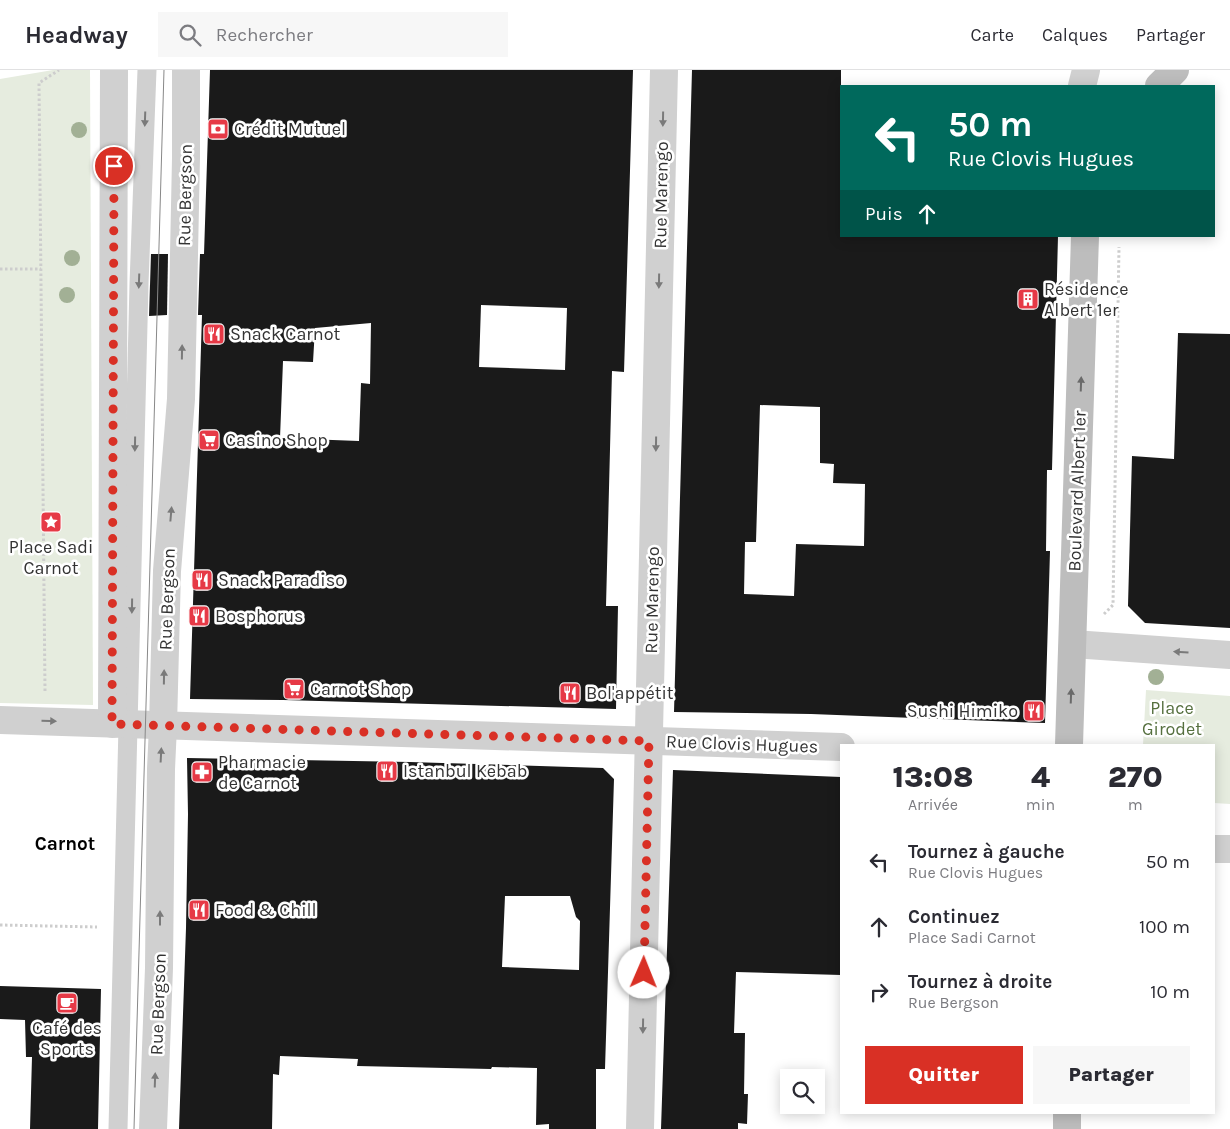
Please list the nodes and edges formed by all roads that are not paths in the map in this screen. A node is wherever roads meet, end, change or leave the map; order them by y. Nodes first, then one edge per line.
1 (114, 70) edge
2 (146, 70) edge
3 (186, 70) edge
4 (664, 70) edge
5 (1086, 70) edge
6 (1175, 70) edge
7 (1082, 85) edge
8 (1160, 85) edge
9 (1085, 237) edge
10 (1073, 644) junction
11 (1230, 655) edge
12 (0, 720) edge
13 (121, 724) junction
14 (163, 726) junction
15 (649, 741) junction
16 (1069, 744) edge
17 (840, 747) edge
18 (1215, 848) edge
19 (1230, 850) edge
20 (1067, 1114) edge
21 (118, 1129) edge
22 (153, 1129) edge
23 (640, 1129) edge
24 (1067, 1129) edge

1 - 13 street
2 -> 13 lane
14 -> 3 street, Rue Bergson
4 -> 15 street, Rue Marengo
5 - 7 street
6 - 8 main road
10 -> 9 main road, Boulevard Albert 1er
11 -> 10 street
16 -> 10 main road, Boulevard Albert 1er
12 -> 13 street
13 - 14 street
13 - 21 lane
14 - 15 street, Rue Clovis Hugues
22 -> 14 street, Rue Bergson
15 - 17 street, Rue Clovis Hugues
15 -> 23 street, Rue Marengo
18 - 19 street
20 - 24 main road

